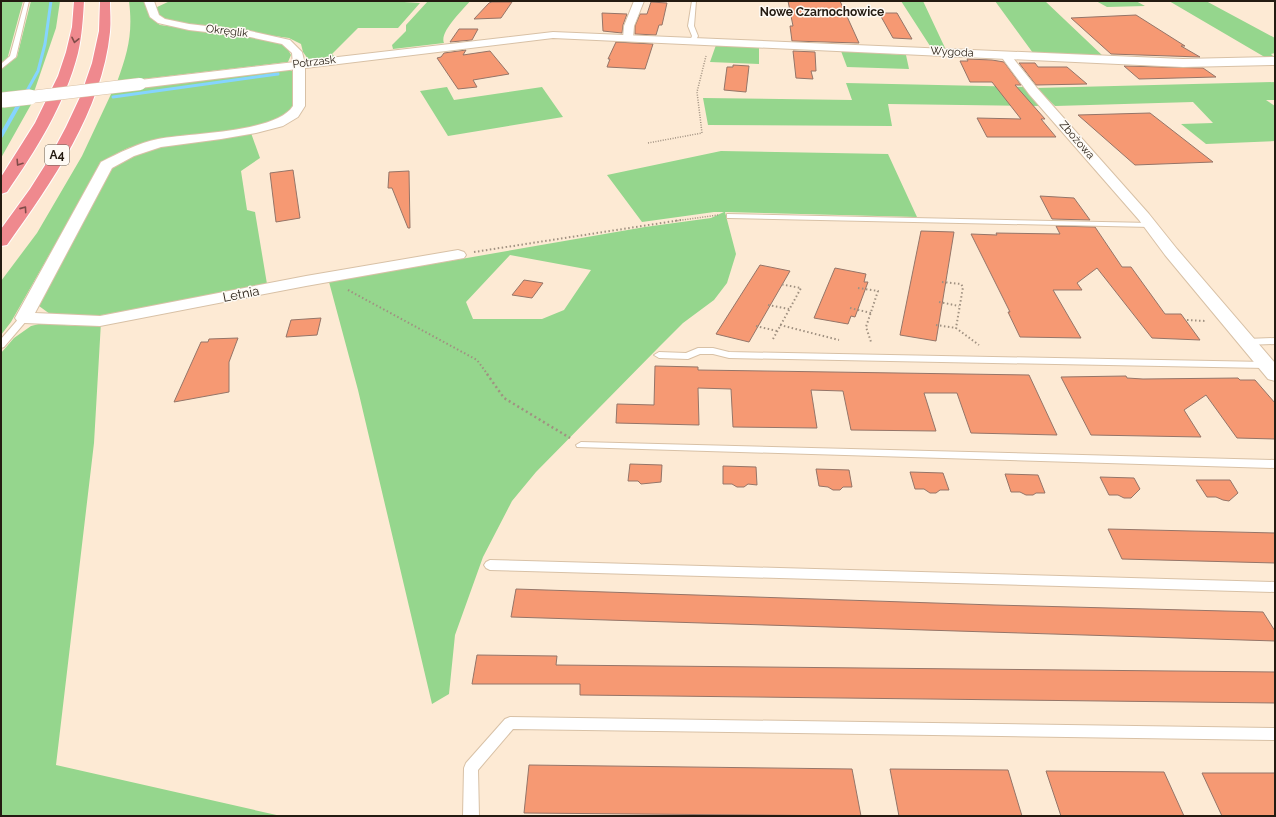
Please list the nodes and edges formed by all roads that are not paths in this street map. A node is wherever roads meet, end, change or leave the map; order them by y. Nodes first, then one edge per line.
1 (27, 1) edge
2 (79, 1) edge
3 (105, 1) edge
4 (639, 1) edge
5 (694, 1) edge
6 (153, 4) edge
7 (628, 38) junction
8 (693, 41) junction
9 (1005, 55) junction
10 (1275, 61) edge
11 (299, 64) junction
12 (1, 67) edge
13 (2, 100) edge
14 (1, 189) edge
15 (730, 216) road end
16 (1144, 224) junction
17 (1, 241) edge
18 (458, 255) road end
19 (24, 318) junction
20 (1275, 341) edge
21 (1246, 342) junction
22 (1, 345) edge
23 (660, 355) dead end
24 (1270, 370) edge
25 (581, 445) road end
26 (1275, 464) edge
27 (490, 565) dead end
28 (1275, 587) edge
29 (1275, 734) edge
30 (471, 816) edge

1 - 12 lane
2 -> 14 highway, A4
17 -> 3 highway, A4
4 - 7 street
5 - 8 lane
6 - 11 street, Okręglik
7 - 8 street, Wygoda
7 - 11 street, Potrzask
8 - 9 street, Wygoda
9 - 10 street, Wygoda
9 - 16 street, Zbożowa
11 - 13 street, Potrzask, bridge
11 - 19 street
15 - 16 lane
16 - 21 street, Zbożowa
18 - 19 street, Letnia
19 - 22 lane
20 - 21 lane
21 - 24 street, Zbożowa
23 - 24 lane
25 - 26 lane
27 - 28 lane
29 - 30 lane

